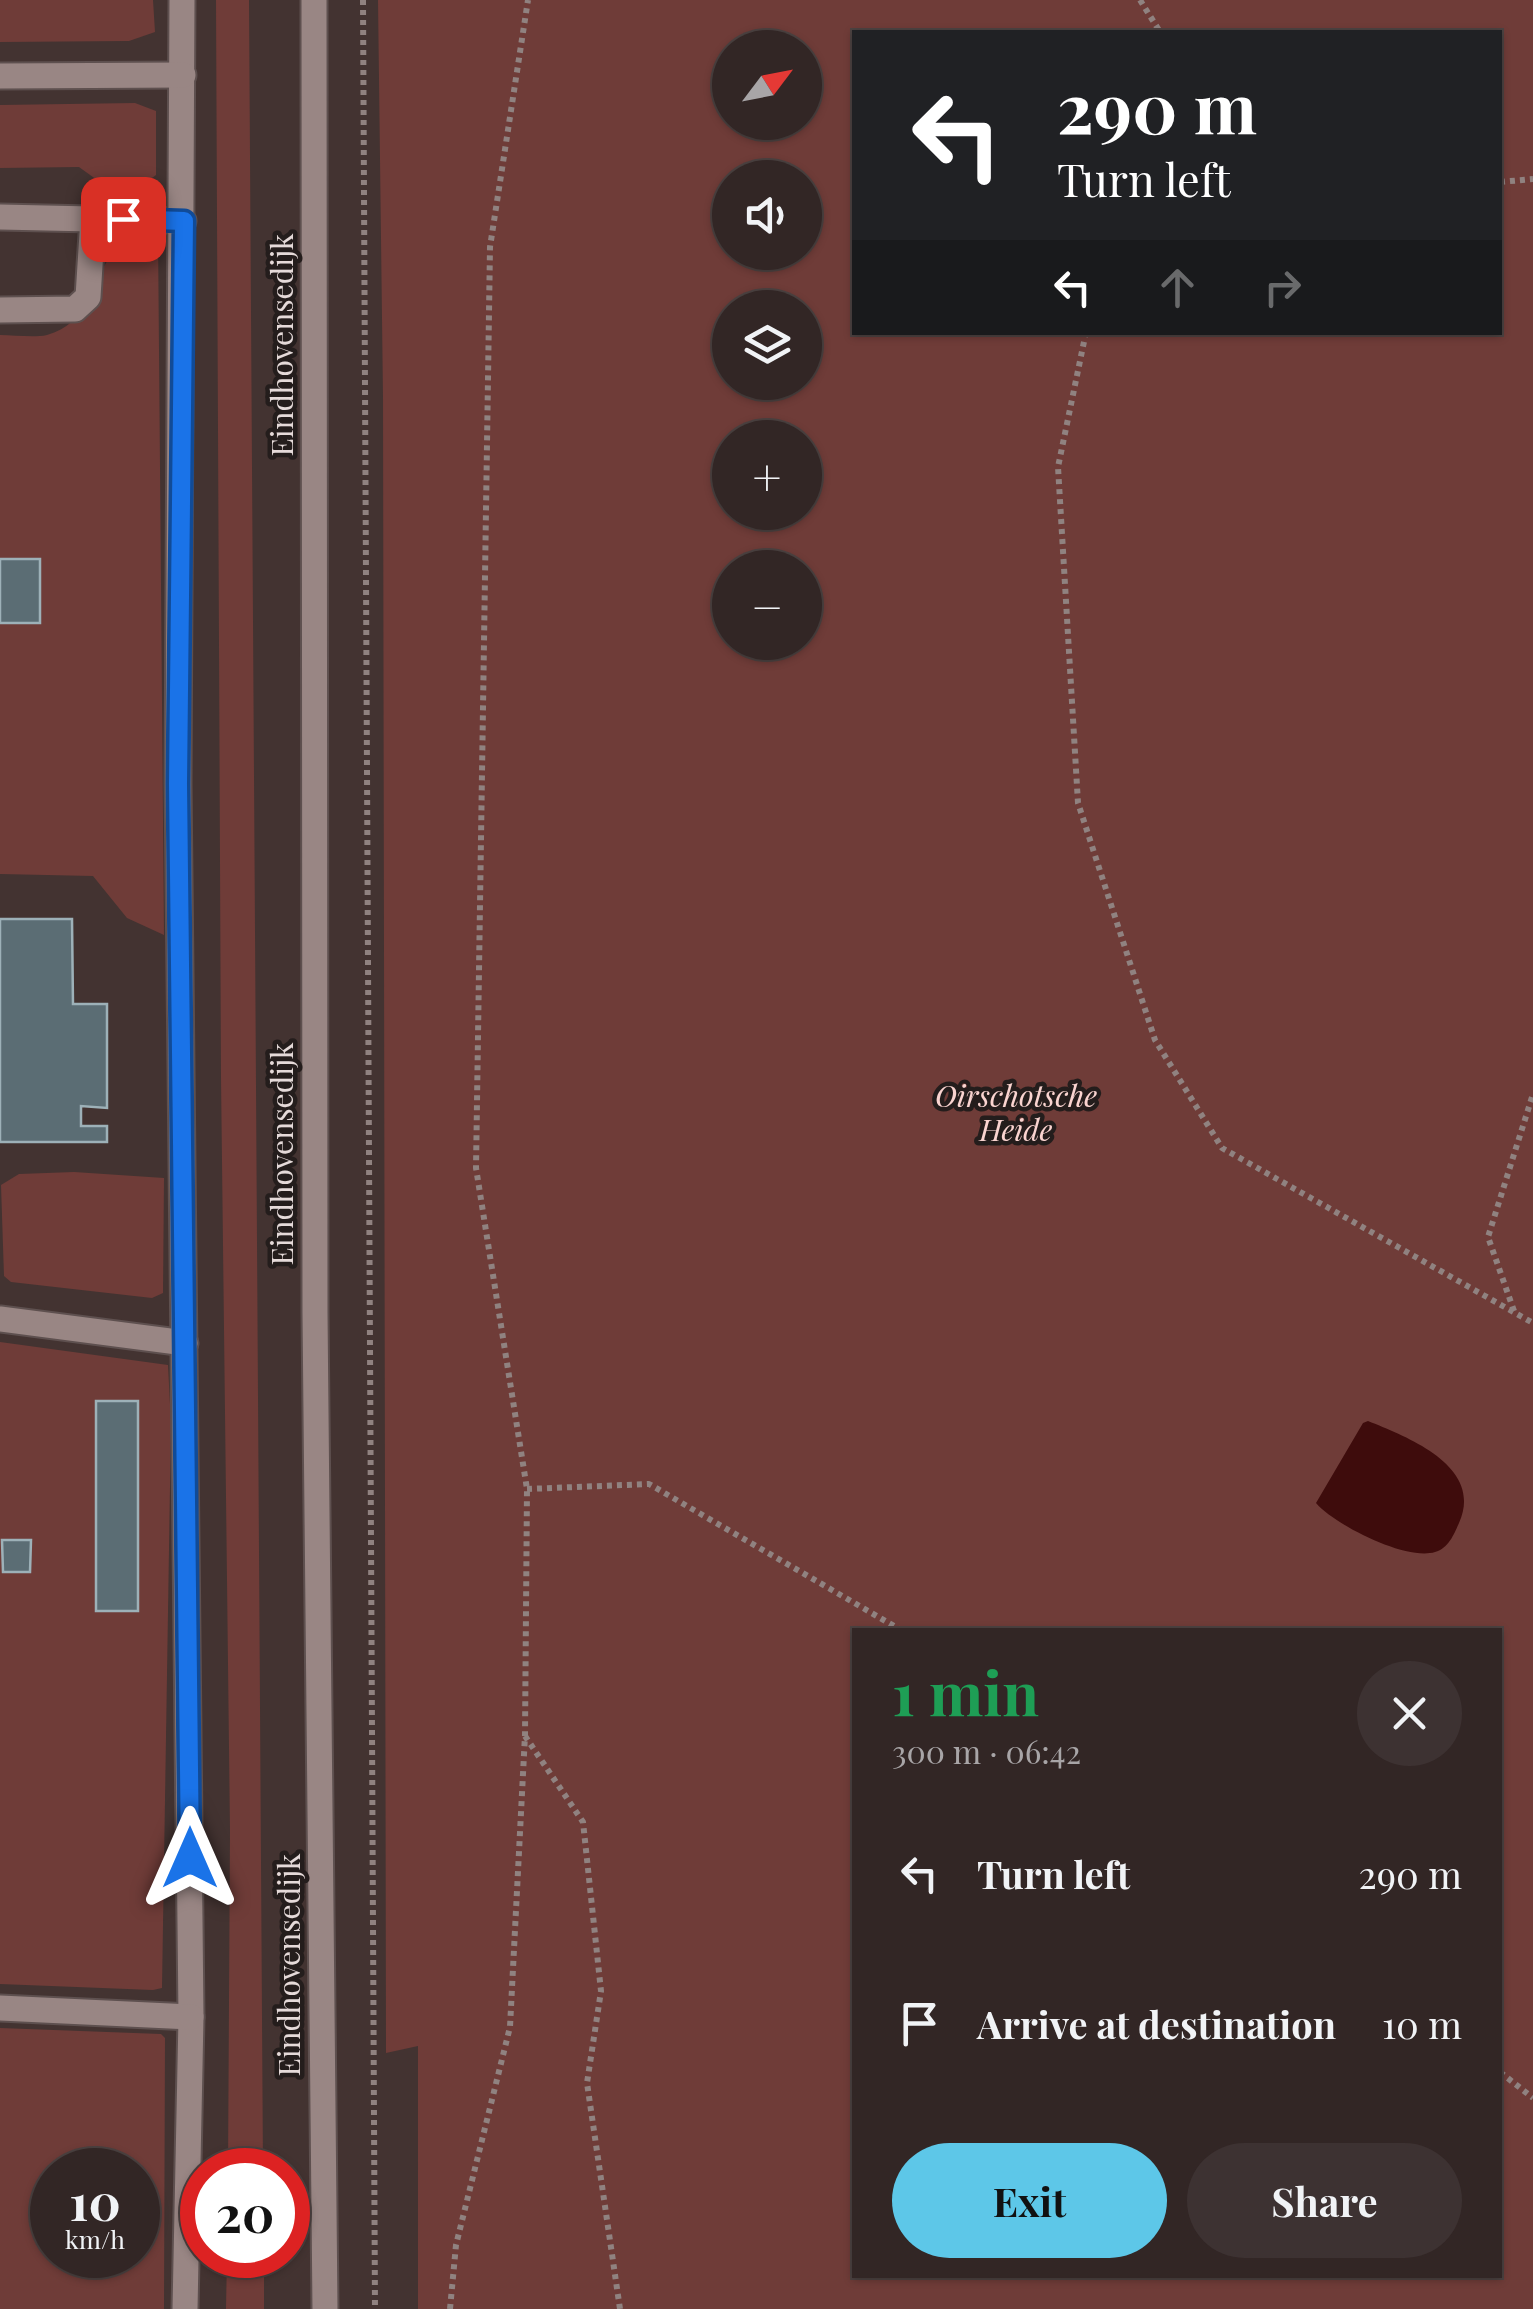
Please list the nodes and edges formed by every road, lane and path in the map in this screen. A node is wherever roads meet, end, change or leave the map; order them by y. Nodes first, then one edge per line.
1 (182, 0) edge
2 (314, 0) edge
3 (363, 0) edge
4 (528, 0) edge
5 (1140, 0) edge
6 (1159, 30) edge
7 (182, 75) junction
8 (0, 76) edge
9 (1533, 179) edge
10 (1502, 182) edge
11 (0, 216) edge
12 (93, 218) junction
13 (184, 221) junction
14 (0, 310) edge
15 (1085, 335) edge
16 (1533, 1094) edge
17 (1514, 1312) junction
18 (0, 1320) edge
19 (1533, 1323) edge
20 (185, 1342) junction
21 (527, 1489) junction
22 (898, 1628) edge
23 (525, 1735) junction
24 (0, 2008) edge
25 (191, 2017) junction
26 (1502, 2074) edge
27 (1533, 2098) edge
28 (185, 2309) edge
29 (325, 2309) edge
30 (374, 2309) edge
31 (450, 2309) edge
32 (620, 2309) edge

1 - 7 street
2 - 29 street, Eindhovensedijk
3 - 30 path
4 - 21 path
5 - 6 path
7 - 8 street
7 - 13 street
9 - 10 path
11 - 12 street
12 - 13 street
12 - 14 street
13 - 20 street
15 - 17 path
16 - 17 path
17 - 19 path
18 - 20 street
20 - 25 street
21 - 22 path
21 - 23 path
23 - 31 path
23 - 32 path
24 - 25 street
25 - 28 street
26 - 27 path

